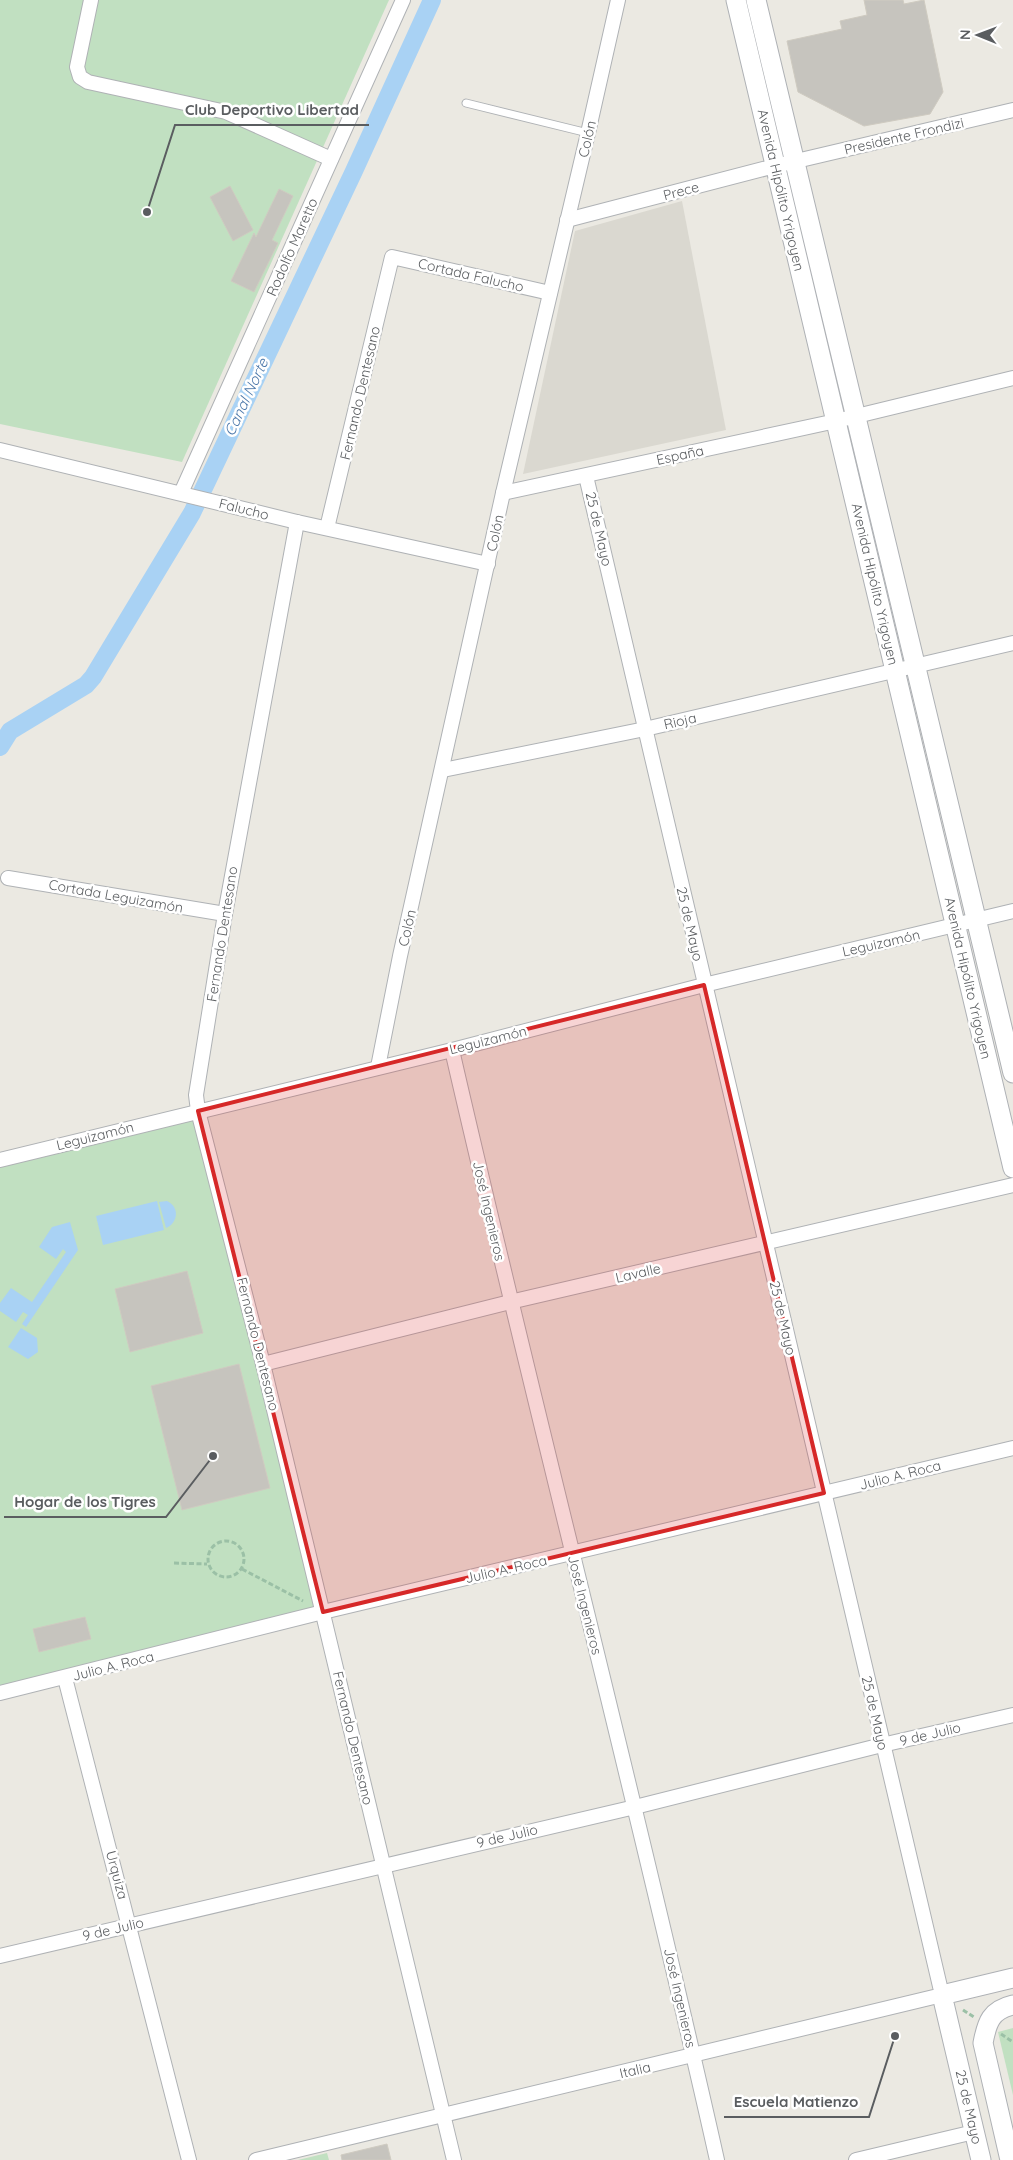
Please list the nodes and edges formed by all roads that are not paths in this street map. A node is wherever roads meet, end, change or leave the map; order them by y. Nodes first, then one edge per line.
1 (91, 0) edge
2 (403, 0) edge
3 (618, 0) edge
4 (736, 0) edge
5 (756, 0) edge
6 (466, 103) dead end
7 (1013, 110) edge
8 (588, 133) junction
9 (331, 159) junction
10 (795, 162) junction
11 (775, 166) junction
12 (567, 220) junction
13 (392, 257) joint
14 (550, 294) junction
15 (1013, 378) edge
16 (856, 416) junction
17 (836, 421) junction
18 (0, 450) edge
19 (586, 476) junction
20 (181, 493) junction
21 (503, 493) junction
22 (297, 522) junction
23 (327, 528) junction
24 (488, 564) junction
25 (1013, 643) edge
26 (916, 667) junction
27 (895, 671) junction
28 (646, 729) junction
29 (443, 770) junction
30 (8, 878) dead end
31 (1013, 911) edge
32 (224, 914) junction
33 (976, 920) junction
34 (956, 926) junction
35 (704, 985) junction
36 (452, 1050) junction
37 (378, 1068) junction
38 (1013, 1073) edge
39 (198, 1111) junction
40 (0, 1160) edge
41 (1013, 1168) edge
42 (1013, 1185) edge
43 (765, 1244) junction
44 (510, 1302) junction
45 (263, 1364) junction
46 (1013, 1448) edge
47 (824, 1493) junction
48 (573, 1554) junction
49 (323, 1612) junction
50 (65, 1678) junction
51 (0, 1693) edge
52 (1013, 1715) edge
53 (882, 1745) junction
54 (635, 1806) junction
55 (384, 1865) junction
56 (130, 1926) junction
57 (0, 1956) edge
58 (1013, 1978) edge
59 (942, 1995) junction
60 (1013, 2005) edge
61 (694, 2056) junction
62 (444, 2115) junction
63 (974, 2132) junction
64 (189, 2160) edge
65 (256, 2160) edge
66 (454, 2160) edge
67 (717, 2160) edge
68 (856, 2160) edge
69 (981, 2160) edge
70 (1010, 2160) edge

1 - 9 street
2 - 9 street, Rodolfo Maretto
3 - 8 street, Colón
4 - 11 street, Avenida Hipólito Yrigoyen
5 - 10 street, Avenida Hipólito Yrigoyen
6 - 8 lane
7 - 10 street, Presidente Frondizi
8 - 12 street, Colón
9 - 20 street, Rodolfo Maretto
10 - 11 street, Prece
10 - 16 street, Avenida Hipólito Yrigoyen
11 - 12 street, Prece
11 - 17 street, Avenida Hipólito Yrigoyen
12 - 14 street, Colón
13 - 14 street, Cortada Falucho
13 - 23 street, Fernando Dentesano
14 - 21 street, Colón
15 - 16 street, España
16 - 17 street, España
16 - 26 street, Avenida Hipólito Yrigoyen
17 - 19 street, España
17 - 27 street, Avenida Hipólito Yrigoyen
18 - 20 street, Falucho
19 - 21 street, España
19 - 28 street, 25 de Mayo
20 - 22 street, Falucho
21 - 24 street, Colón
22 - 23 street, Falucho
22 - 32 street, Fernando Dentesano
23 - 24 street, Falucho
24 - 29 street, Colón
25 - 26 street, Rioja
26 - 27 street, Rioja
26 - 33 street, Avenida Hipólito Yrigoyen
27 - 28 street, Rioja
27 - 34 street, Avenida Hipólito Yrigoyen
28 - 29 street, Rioja
28 - 35 street, 25 de Mayo
29 - 37 street, Colón
30 - 32 street, Cortada Leguizamón
31 - 33 street, Leguizamón
32 - 39 street, Fernando Dentesano
33 - 34 street, Leguizamón
33 - 38 street, Avenida Hipólito Yrigoyen
34 - 35 street, Leguizamón
34 - 41 street, Avenida Hipólito Yrigoyen
35 - 36 street, Leguizamón
35 - 43 street, 25 de Mayo
36 - 37 street, Leguizamón
36 - 44 street, José Ingenieros
37 - 39 street, Leguizamón
39 - 40 street, Leguizamón
39 - 45 street, Fernando Dentesano
42 - 43 street, Lavalle
43 - 44 street, Lavalle
43 - 47 street, 25 de Mayo
44 - 45 street, Lavalle
44 - 48 street, José Ingenieros
45 - 49 street, Fernando Dentesano
46 - 47 street, Julio A. Roca
47 - 48 street, Julio A. Roca
47 - 53 street, 25 de Mayo
48 - 49 street, Julio A. Roca
48 - 54 street, José Ingenieros
49 - 50 street, Julio A. Roca
49 - 55 street, Fernando Dentesano
50 - 51 street, Julio A. Roca
50 - 56 street, Urquiza
52 - 53 street, 9 de Julio
53 - 54 street, 9 de Julio
53 - 59 street, 25 de Mayo
54 - 55 street, 9 de Julio
54 - 61 street, José Ingenieros
55 - 56 street, 9 de Julio
55 - 62 street, Fernando Dentesano
56 - 57 street, 9 de Julio
56 - 64 street, Urquiza
58 - 59 street, Italia
59 - 61 street, Italia
59 - 63 street, 25 de Mayo
60 - 70 street, 25 de Mayo
61 - 62 street, Italia
61 - 67 street, José Ingenieros
62 - 65 street, Italia
62 - 66 street, Fernando Dentesano
63 - 68 street
63 - 69 street, 25 de Mayo

